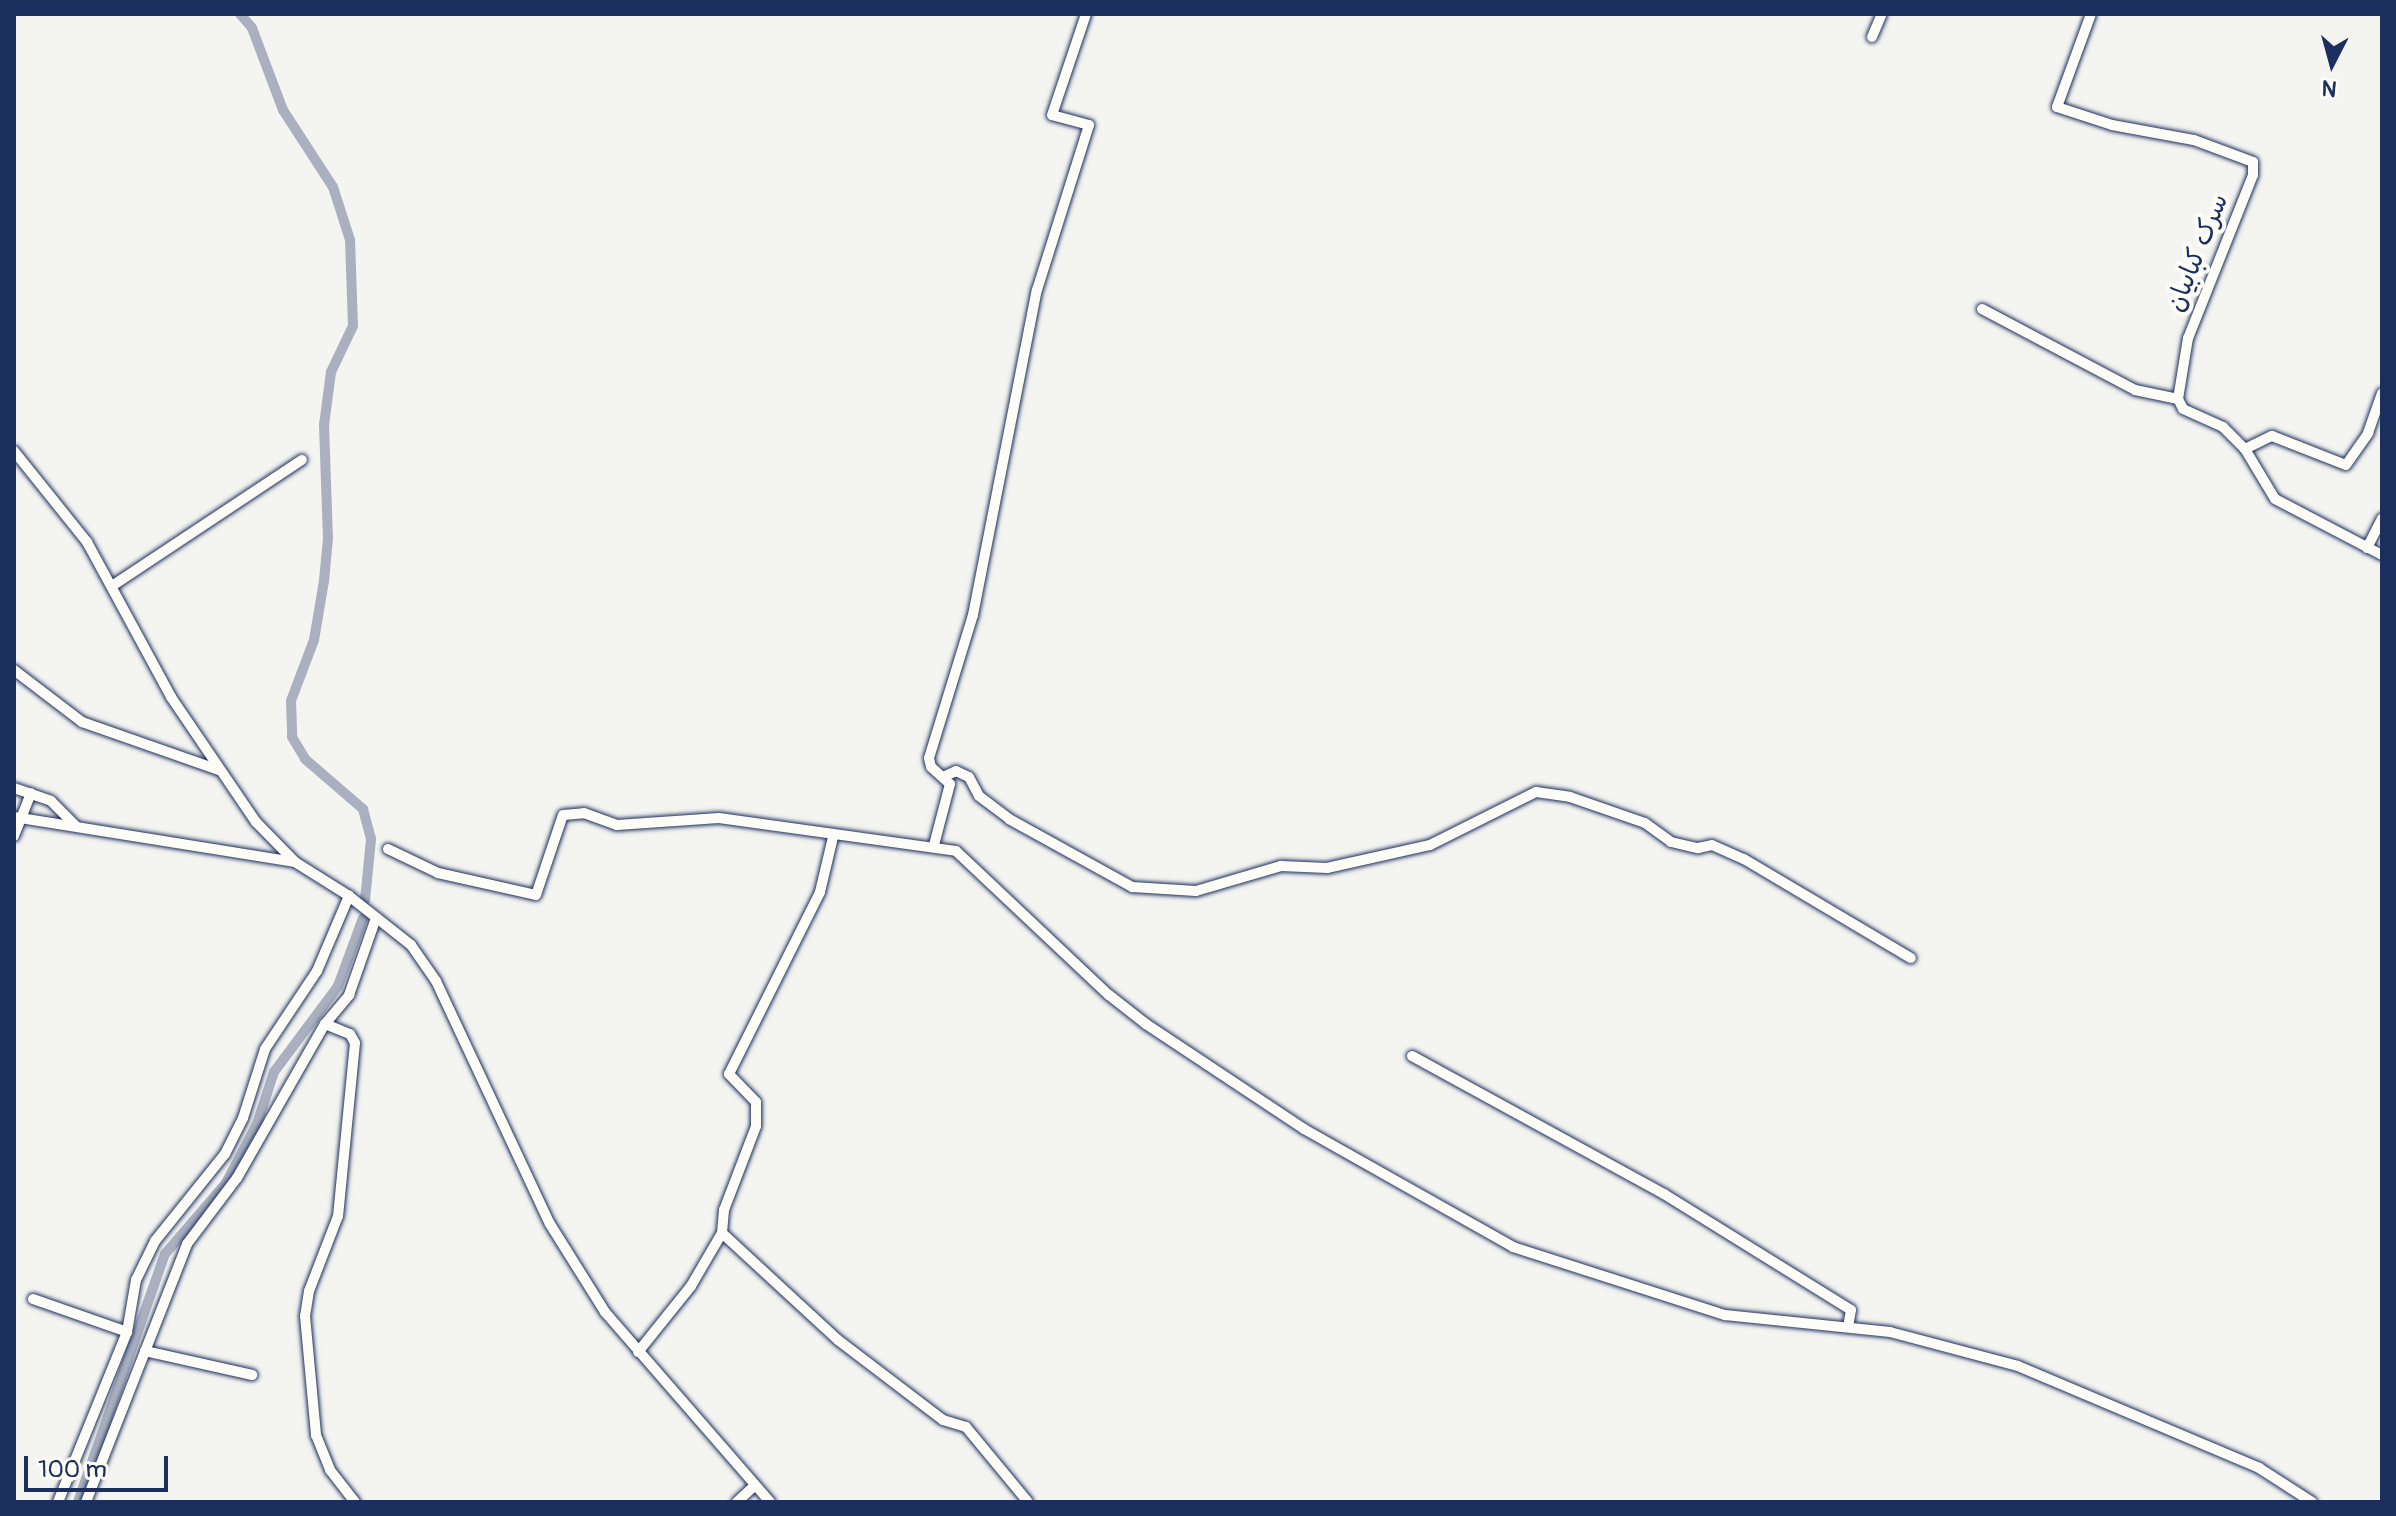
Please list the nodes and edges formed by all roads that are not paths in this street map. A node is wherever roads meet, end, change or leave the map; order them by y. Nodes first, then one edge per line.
1 (1086, 14) edge
2 (1882, 14) edge
3 (2091, 14) edge
4 (1872, 37) dead end
5 (1982, 309) dead end
6 (2382, 393) edge
7 (2178, 399) junction
8 (2245, 449) junction
9 (14, 451) edge
10 (302, 460) dead end
11 (2382, 519) edge
12 (2367, 548) junction
13 (2382, 555) edge
14 (112, 586) junction
15 (14, 670) edge
16 (219, 770) junction
17 (945, 776) junction
18 (14, 788) edge
19 (31, 793) junction
20 (17, 818) edge
21 (77, 827) junction
22 (14, 836) edge
23 (833, 837) junction
24 (934, 845) junction
25 (388, 849) dead end
26 (295, 862) junction
27 (349, 896) junction
28 (376, 918) junction
29 (1911, 958) dead end
30 (325, 1024) junction
31 (1412, 1056) dead end
32 (722, 1233) junction
33 (33, 1299) dead end
34 (1848, 1327) junction
35 (127, 1332) junction
36 (145, 1351) junction
37 (638, 1352) junction
38 (252, 1375) dead end
39 (754, 1486) junction
40 (2297, 1499) edge
41 (58, 1502) edge
42 (86, 1502) edge
43 (355, 1502) edge
44 (737, 1502) edge
45 (770, 1502) edge
46 (1028, 1502) edge
47 (2312, 1502) edge

1 - 17 street
2 - 4 street
3 - 7 street, سرک کبابیان
5 - 7 street
6 - 8 street
7 - 8 street
8 - 12 street
9 - 14 street
10 - 14 street
11 - 12 street
12 - 13 street
14 - 16 street
15 - 16 street
16 - 26 street
17 - 24 street
17 - 29 street
18 - 19 street
19 - 20 street
19 - 21 street
20 - 21 street
20 - 22 street
21 - 26 street
23 - 24 street
23 - 25 street
23 - 32 street
24 - 34 street
26 - 27 street
27 - 28 street
27 - 35 street
28 - 30 street
28 - 37 street
30 - 36 street
30 - 43 street
31 - 34 street
32 - 37 street
32 - 46 street
33 - 35 street
34 - 40 street
35 - 41 street
36 - 38 street
36 - 42 street
37 - 39 street
39 - 44 street
39 - 45 street
40 - 47 street

